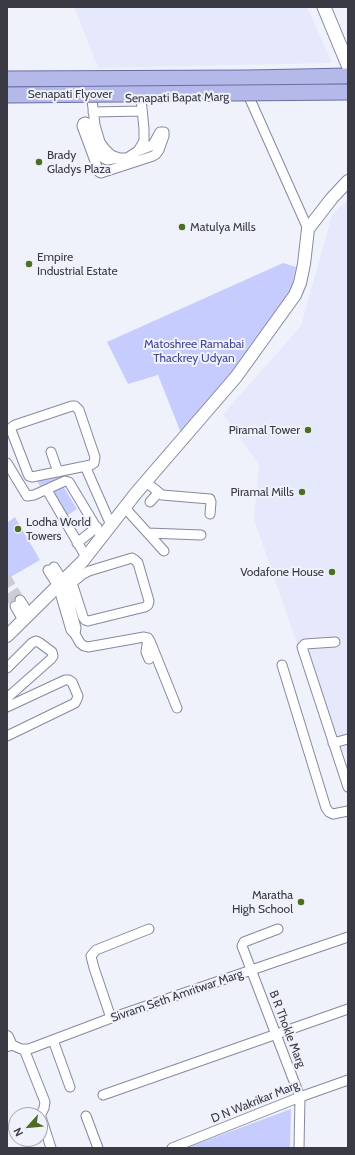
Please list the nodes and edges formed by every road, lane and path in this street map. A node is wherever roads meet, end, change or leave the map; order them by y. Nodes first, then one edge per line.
1 (324, 7) edge
2 (332, 7) edge
3 (338, 29) junction
4 (348, 43) edge
5 (348, 65) edge
6 (348, 76) edge
7 (248, 78) junction
8 (7, 79) edge
9 (348, 86) edge
10 (7, 87) edge
11 (348, 92) edge
12 (7, 95) edge
13 (348, 96) edge
14 (249, 97) junction
15 (7, 101) edge
16 (142, 105) junction
17 (93, 106) junction
18 (138, 151) junction
19 (119, 158) junction
20 (348, 181) edge
21 (308, 229) junction
22 (51, 452) dead end
23 (7, 463) edge
24 (85, 466) junction
25 (58, 472) junction
26 (146, 482) junction
27 (47, 490) junction
28 (158, 493) junction
29 (150, 502) dead end
30 (126, 508) junction
31 (210, 514) dead end
32 (111, 525) junction
33 (100, 532) junction
34 (148, 533) junction
35 (201, 535) dead end
36 (78, 543) junction
37 (164, 551) dead end
38 (86, 563) junction
39 (51, 568) dead end
40 (65, 582) junction
41 (17, 603) tunnel mouth
42 (26, 617) junction
43 (7, 636) edge
44 (148, 638) junction
45 (335, 642) dead end
46 (149, 659) dead end
47 (282, 665) dead end
48 (7, 668) edge
49 (7, 698) edge
50 (7, 707) edge
51 (177, 708) dead end
52 (7, 736) edge
53 (348, 739) edge
54 (333, 743) junction
55 (345, 770) edge
56 (348, 787) edge
57 (348, 811) edge
58 (149, 929) dead end
59 (278, 929) dead end
60 (348, 937) edge
61 (252, 970) junction
62 (348, 1009) edge
63 (111, 1018) junction
64 (276, 1034) junction
65 (53, 1040) junction
66 (8, 1042) edge
67 (24, 1049) junction
68 (348, 1080) edge
69 (70, 1087) dead end
70 (103, 1095) dead end
71 (300, 1097) junction
72 (86, 1116) dead end
73 (51, 1148) edge
74 (98, 1148) edge
75 (172, 1148) edge
76 (299, 1148) edge

1 - 3 main road
2 - 3 main road
3 - 4 main road
3 - 5 main road
6 - 7 main road, Senapati Bapat Marg
7 - 8 main road, Senapati Bapat Marg
7 - 14 street
9 - 10 main road, Senapati Flyover
11 - 12 main road, Senapati Flyover, bridge
13 - 14 main road, Senapati Bapat Marg
14 - 16 main road, Senapati Bapat Marg
14 - 21 street
15 - 17 main road, Senapati Bapat Marg
16 - 17 main road, Senapati Bapat Marg
16 - 18 street
17 - 19 street
18 - 19 street
18 - 19 street
20 - 21 street
21 - 26 street
22 - 25 street
23 - 27 street
24 - 25 street
24 - 25 street
24 - 32 street
26 - 28 street
26 - 30 street
27 - 33 street
27 - 36 street
28 - 29 street
28 - 31 street
30 - 32 street
30 - 34 street
32 - 33 street
33 - 36 street
33 - 38 street
34 - 35 street
34 - 37 street
36 - 38 street
38 - 40 street
38 - 40 street
39 - 40 street
40 - 42 street
40 - 44 street
41 - 42 street
42 - 43 street
44 - 46 street
44 - 51 street
45 - 54 street
47 - 57 street
48 - 49 street
50 - 52 street
53 - 54 street
54 - 55 street
55 - 56 street
58 - 63 street
59 - 61 street, B R Thokle Marg
60 - 61 street, Sivram Seth Amritwar Marg
61 - 63 street, Sivram Seth Amritwar Marg
61 - 64 street, B R Thokle Marg
62 - 64 street
63 - 65 street, Sivram Seth Amritwar Marg
64 - 70 street
64 - 71 street, B R Thokle Marg
65 - 67 street, Sivram Seth Amritwar Marg
65 - 69 street
66 - 67 street
67 - 73 street
68 - 71 street, D N Wakrikar Marg
71 - 75 street, D N Wakrikar Marg
71 - 76 street
72 - 74 street

